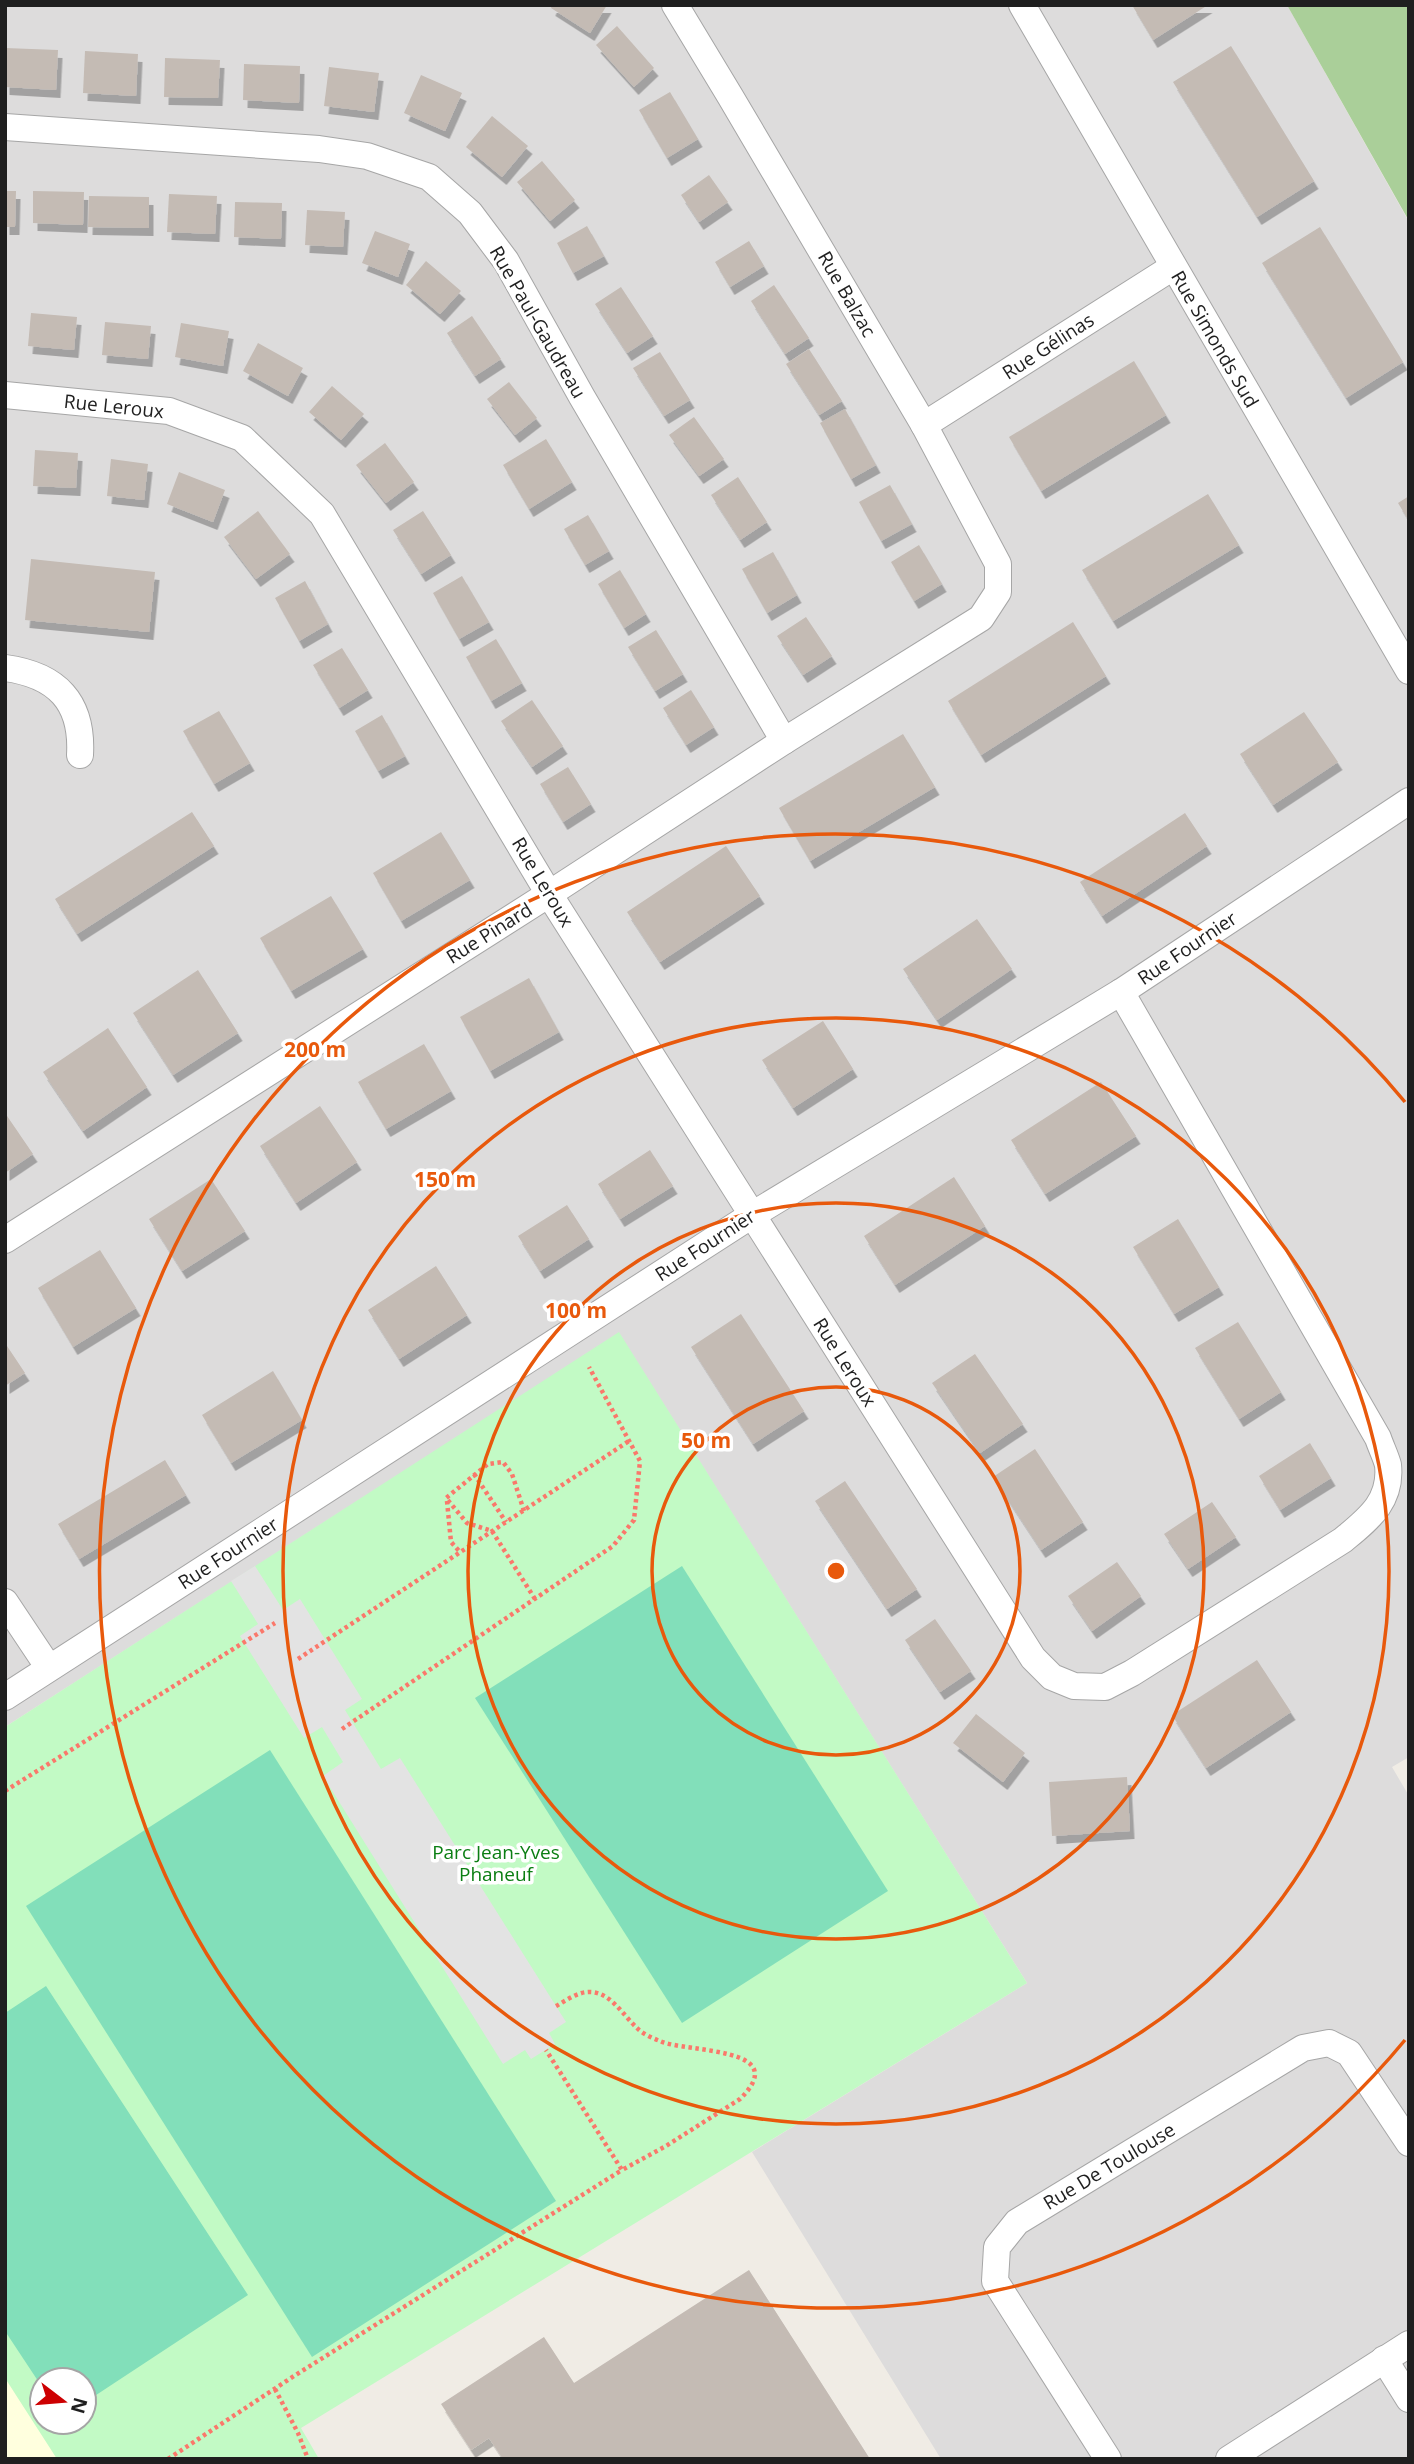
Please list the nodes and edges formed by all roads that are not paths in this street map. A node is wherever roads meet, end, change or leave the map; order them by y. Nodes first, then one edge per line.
1 (675, 5) edge
2 (1022, 5) edge
3 (5, 127) edge
4 (1173, 267) junction
5 (5, 396) edge
6 (924, 425) junction
7 (998, 592) joint
8 (5, 668) edge
9 (1409, 671) edge
10 (784, 741) junction
11 (80, 755) dead end
12 (1409, 801) edge
13 (550, 894) junction
14 (1121, 992) junction
15 (752, 1215) junction
16 (5, 1240) edge
17 (5, 1602) edge
18 (49, 1668) junction
19 (5, 1697) edge
20 (1409, 2143) edge
21 (1409, 2344) edge
22 (1384, 2359) junction
23 (1409, 2399) edge
24 (1108, 2459) edge
25 (1229, 2459) edge

1 - 6 street, Rue Balzac
2 - 4 street, Rue Simonds Sud
3 - 10 street, Rue Paul-Gaudreau
4 - 6 street, Rue Gélinas
4 - 9 street, Rue Simonds Sud
5 - 13 street, Rue Leroux
6 - 7 street, Rue Balzac
7 - 10 street, Rue Pinard
8 - 11 street
10 - 13 street, Rue Pinard
12 - 14 street, Rue Fournier
13 - 15 street, Rue Leroux
13 - 16 street, Rue Pinard
14 - 15 street, Rue Fournier
14 - 15 street, Rue Leroux
15 - 18 street, Rue Fournier
17 - 18 street
18 - 19 street, Rue Fournier
20 - 24 street, Rue De Toulouse
21 - 22 street
22 - 23 street
22 - 25 street

